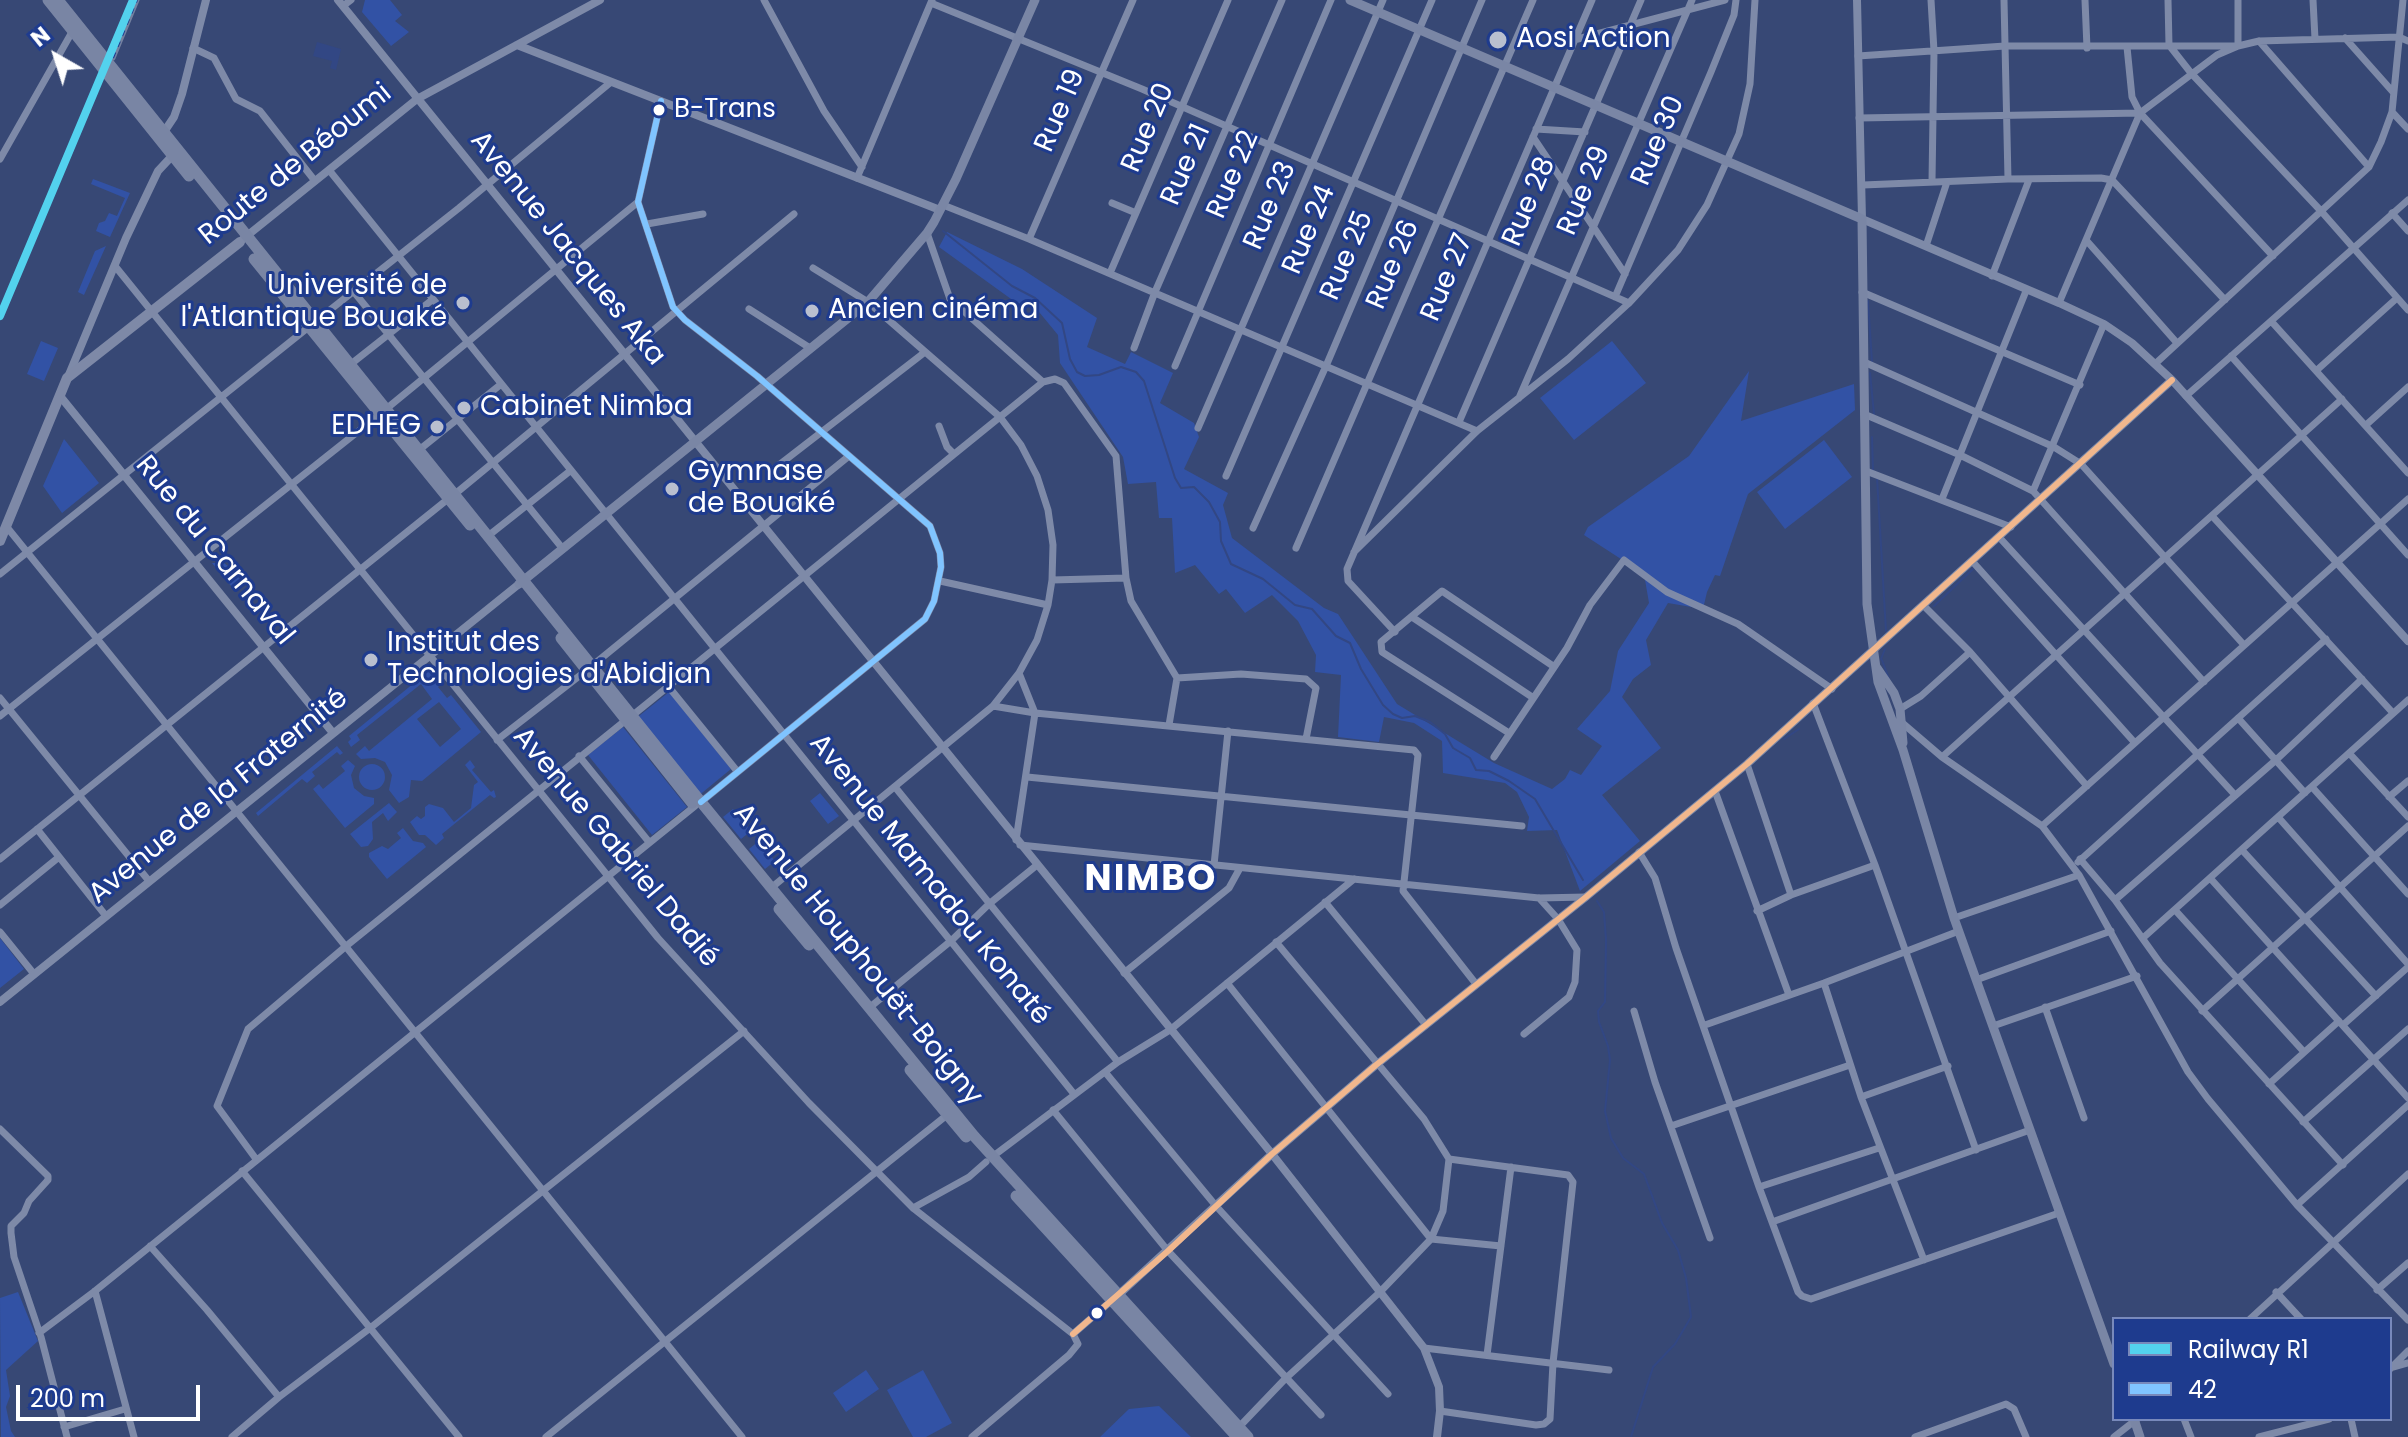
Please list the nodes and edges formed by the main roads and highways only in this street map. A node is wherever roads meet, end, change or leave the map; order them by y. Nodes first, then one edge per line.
1 (48, 0) edge
2 (58, 0) edge
3 (1035, 0) edge
4 (1350, 0) edge
5 (243, 239) junction
6 (313, 324) junction
7 (384, 411) junction
8 (452, 496) junction
9 (0, 541) edge
10 (521, 582) junction
11 (1875, 666) junction
12 (1903, 750) junction
13 (698, 804) junction
14 (989, 1159) junction
15 (2112, 1359) edge
16 (1238, 1432) edge
17 (1248, 1437) edge

1 - 5 highway, Avenue Houphouët-Boigny
2 - 5 highway, Avenue Houphouët-Boigny
3 - 10 main road, Avenue de la Fraternité
4 - 11 main road
5 - 6 highway, Avenue Houphouët-Boigny
5 - 9 main road, Route de Béoumi
6 - 7 highway, Avenue Houphouët-Boigny
6 - 7 highway, Avenue Houphouët-Boigny
7 - 8 highway, Avenue Houphouët-Boigny
7 - 8 highway, Avenue Houphouët-Boigny
8 - 10 highway, Avenue Houphouët-Boigny
8 - 10 highway, Avenue Houphouët-Boigny
10 - 13 highway, Avenue Houphouët-Boigny
11 - 12 main road
11 - 12 main road
12 - 15 main road
13 - 14 highway, Avenue Houphouët-Boigny
13 - 14 highway, Avenue Houphouët-Boigny
14 - 16 highway, Avenue Houphouët-Boigny
16 - 17 highway, Avenue Houphouët-Boigny

